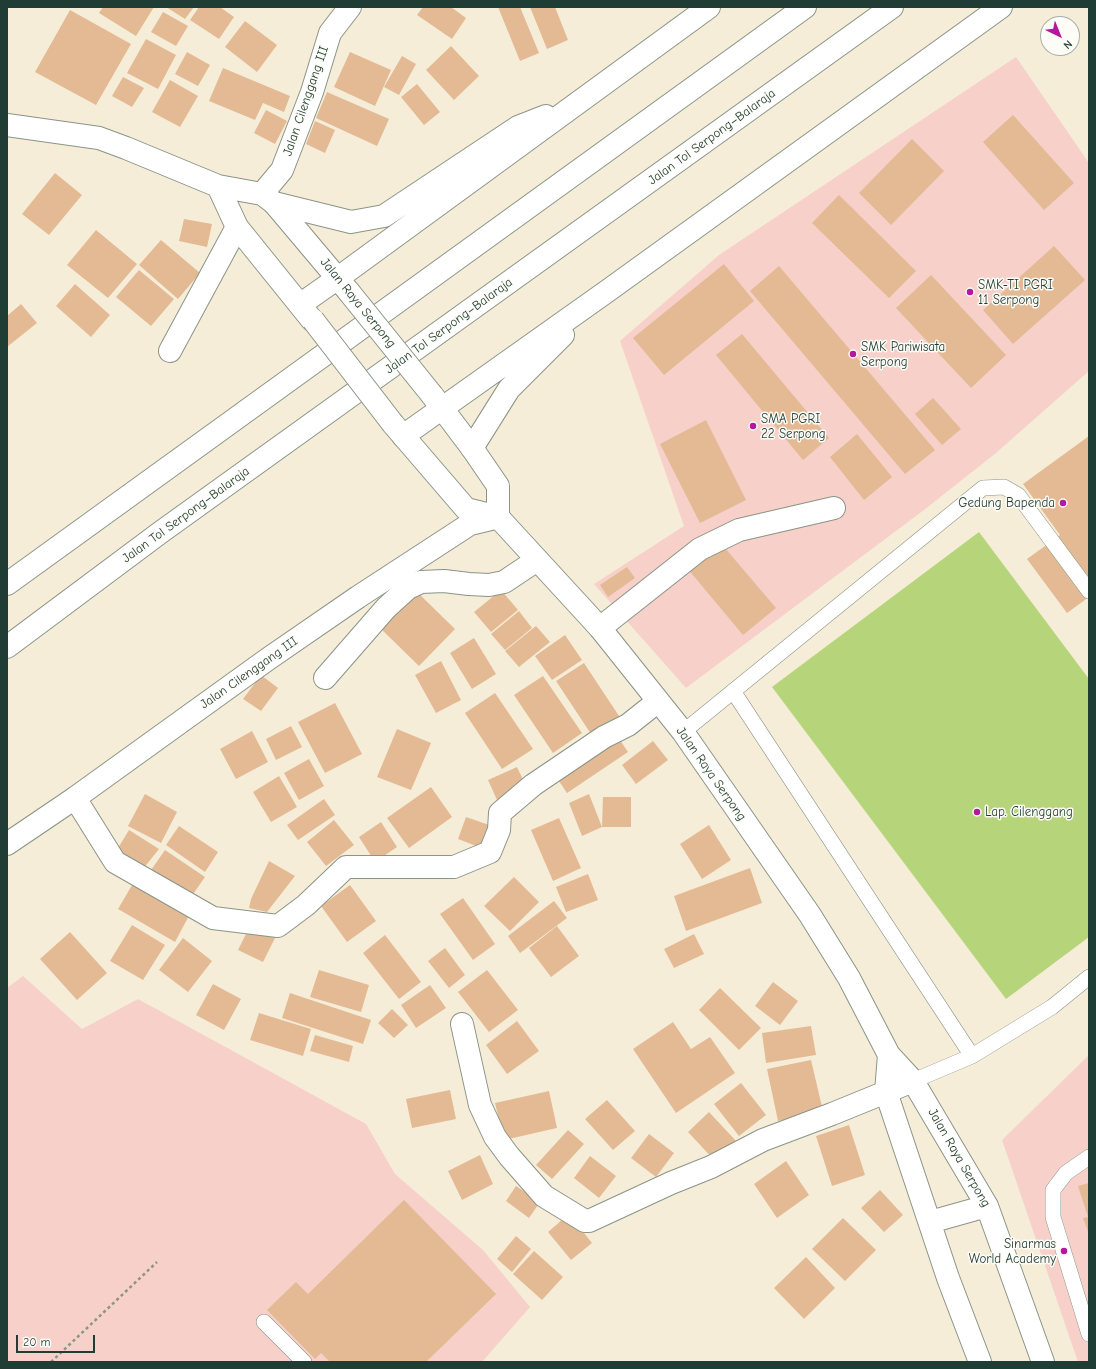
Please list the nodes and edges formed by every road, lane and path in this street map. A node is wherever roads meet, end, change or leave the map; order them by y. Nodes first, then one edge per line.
1 (350, 7) edge
2 (709, 7) edge
3 (804, 7) edge
4 (892, 7) edge
5 (1001, 7) edge
6 (576, 105) junction
7 (7, 125) edge
8 (218, 186) junction
9 (268, 198) junction
10 (238, 227) junction
11 (344, 285) junction
12 (606, 292) junction
13 (307, 312) junction
14 (170, 351) dead end
15 (437, 401) junction
16 (398, 430) junction
17 (472, 448) junction
18 (834, 508) dead end
19 (498, 517) junction
20 (537, 560) junction
21 (7, 584) edge
22 (1089, 591) edge
23 (600, 628) junction
24 (7, 647) edge
25 (325, 678) dead end
26 (733, 691) junction
27 (657, 702) junction
28 (683, 732) junction
29 (75, 798) junction
30 (7, 844) edge
31 (1089, 977) edge
32 (462, 1024) dead end
33 (889, 1055) junction
34 (972, 1056) junction
35 (913, 1081) junction
36 (886, 1092) junction
37 (1089, 1157) edge
38 (987, 1206) junction
39 (930, 1222) junction
40 (157, 1262) dead end
41 (264, 1322) dead end
42 (1089, 1334) edge
43 (51, 1362) edge
44 (304, 1362) edge
45 (980, 1362) edge
46 (1043, 1362) edge

1 - 9 main road, Jalan Cilenggang III
2 - 6 main road
3 - 21 main road
4 - 24 main road, Jalan Tol Serpong–Balaraja
5 - 12 main road
6 - 9 main road
6 - 11 main road
7 - 8 main road
8 - 9 main road
8 - 10 main road
9 - 11 main road, Jalan Raya Serpong
10 - 13 main road
10 - 14 main road
11 - 13 main road
11 - 15 main road, Jalan Raya Serpong, bridge
12 - 15 main road
12 - 17 main road
13 - 16 main road, bridge
15 - 16 main road
15 - 17 main road, Jalan Raya Serpong
16 - 19 main road
17 - 19 main road, Jalan Raya Serpong
18 - 23 main road
19 - 20 main road, Jalan Raya Serpong
19 - 29 main road, Jalan Cilenggang III
20 - 23 main road, Jalan Raya Serpong
20 - 25 main road
22 - 26 lane
23 - 27 main road, Jalan Raya Serpong
26 - 28 lane
26 - 34 lane
27 - 28 main road, Jalan Raya Serpong
27 - 29 main road
28 - 33 main road, Jalan Raya Serpong
29 - 30 main road, Jalan Cilenggang III
31 - 34 lane
32 - 36 main road
33 - 35 main road, Jalan Raya Serpong
33 - 36 main road
34 - 35 lane
35 - 36 main road
35 - 38 main road, Jalan Raya Serpong
36 - 39 main road
37 - 42 lane
38 - 39 main road
38 - 46 main road, Jalan Raya Serpong
39 - 45 main road
40 - 43 path
41 - 44 lane

